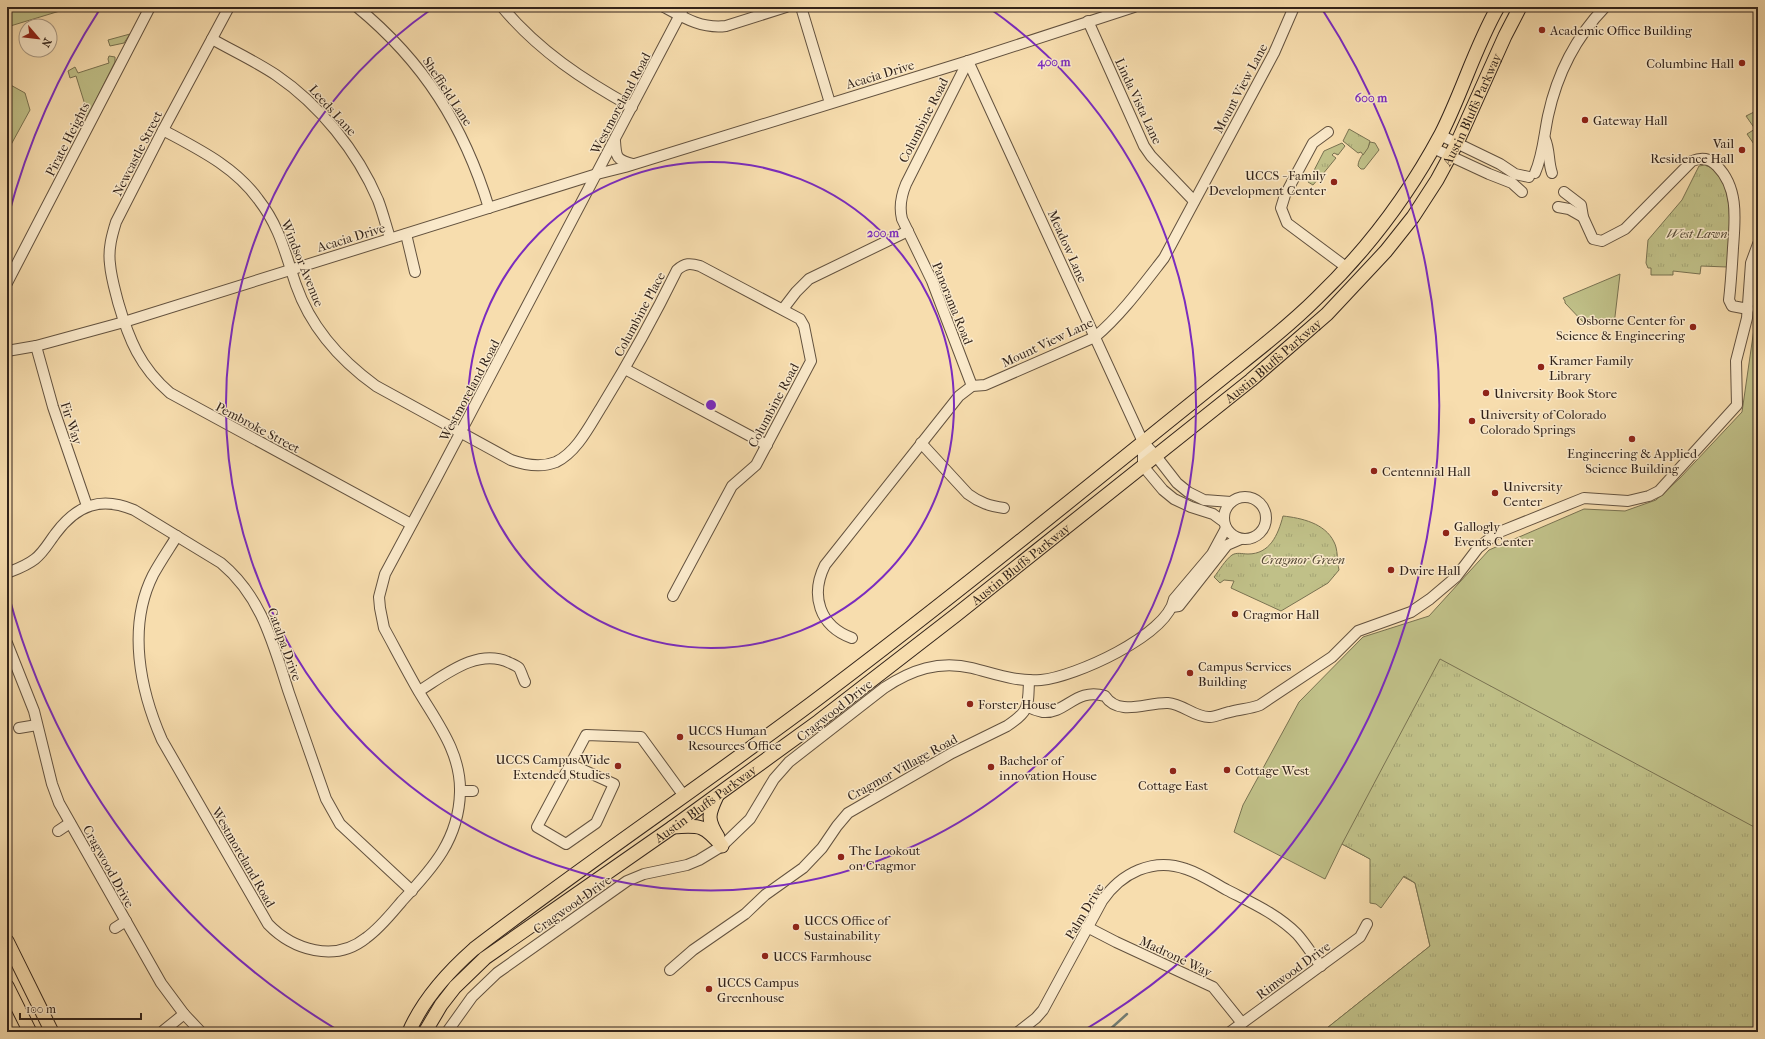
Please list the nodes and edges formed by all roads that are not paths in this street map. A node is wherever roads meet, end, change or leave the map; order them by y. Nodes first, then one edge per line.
1 (150, 7) edge
2 (229, 7) edge
3 (357, 7) edge
4 (502, 7) edge
5 (664, 7) edge
6 (786, 7) edge
7 (801, 7) edge
8 (1134, 7) edge
9 (1294, 7) edge
10 (1498, 7) edge
11 (1520, 7) edge
12 (1605, 7) edge
13 (682, 11) edge
14 (1088, 21) junction
15 (212, 39) junction
16 (968, 61) junction
17 (830, 103) junction
18 (632, 107) junction
19 (163, 130) junction
20 (1328, 132) dead end
21 (1440, 135) junction
22 (1545, 139) junction
23 (615, 141) junction
24 (1457, 144) junction
25 (1433, 148) junction
26 (1450, 157) junction
27 (632, 164) junction
28 (1552, 173) dead end
29 (597, 174) junction
30 (1522, 192) dead end
31 (1564, 192) dead end
32 (1194, 202) junction
33 (1558, 207) dead end
34 (489, 208) junction
35 (1583, 217) junction
36 (908, 231) junction
37 (406, 234) junction
38 (390, 238) junction
39 (1758, 244) edge
40 (1346, 267) junction
41 (291, 269) junction
42 (415, 272) dead end
43 (7, 283) edge
44 (783, 309) junction
45 (1748, 309) junction
46 (124, 322) junction
47 (1095, 337) junction
48 (36, 346) junction
49 (7, 351) edge
50 (625, 369) junction
51 (972, 386) junction
52 (460, 432) junction
53 (1142, 442) junction
54 (921, 443) junction
55 (767, 444) junction
56 (1156, 456) junction
57 (1143, 466) junction
58 (1231, 502) junction
59 (87, 506) junction
60 (1004, 508) dead end
61 (411, 524) junction
62 (1225, 525) junction
63 (177, 536) junction
64 (1241, 539) junction
65 (7, 573) edge
66 (673, 596) dead end
67 (1172, 607) junction
68 (852, 638) dead end
69 (7, 643) edge
70 (1029, 680) junction
71 (525, 682) dead end
72 (419, 691) junction
73 (1028, 707) junction
74 (37, 725) junction
75 (19, 728) dead end
76 (570, 764) junction
77 (460, 791) junction
78 (473, 791) dead end
79 (718, 795) junction
80 (684, 796) junction
81 (70, 823) junction
82 (673, 827) junction
83 (58, 831) dead end
84 (722, 846) junction
85 (412, 891) junction
86 (126, 921) junction
87 (1367, 924) dead end
88 (1087, 927) junction
89 (115, 928) dead end
90 (7, 941) edge
91 (1321, 966) junction
92 (670, 970) dead end
93 (7, 986) edge
94 (184, 1014) junction
95 (1242, 1023) junction
96 (164, 1031) edge
97 (30, 1032) edge
98 (52, 1032) edge
99 (201, 1032) edge
100 (409, 1032) edge
101 (425, 1032) edge
102 (446, 1032) edge
103 (1018, 1032) edge
104 (1230, 1032) edge

1 - 43 street, Pirate Heights
2 - 15 street, Newcastle Street
3 - 34 street, Sheffield Lane
4 - 18 street
5 - 13 street
6 - 13 street
7 - 17 street
8 - 14 street, Acacia Drive
9 - 32 street, Mount View Lane
10 - 21 main road, Austin Bluffs Parkway
11 - 24 main road, Austin Bluffs Parkway
12 - 22 street
13 - 18 street, Westmoreland Road
14 - 16 street, Acacia Drive
14 - 32 street, Linda Vista Lane
15 - 19 street, Newcastle Street
15 - 38 street, Leeds Lane
16 - 17 street, Acacia Drive
16 - 36 street, Columbine Road
16 - 47 street, Meadow Lane
17 - 27 street, Acacia Drive
18 - 23 street, Westmoreland Road
19 - 41 street, Windsor Avenue
19 - 46 street, Newcastle Street
20 - 40 street
21 - 24 street
21 - 25 main road, Austin Bluffs Parkway
22 - 24 street
22 - 28 street
23 - 27 street
23 - 29 street, Westmoreland Road
24 - 26 main road, Austin Bluffs Parkway
25 - 26 street
25 - 40 main road, Austin Bluffs Parkway
26 - 30 street
26 - 56 main road, Austin Bluffs Parkway
27 - 29 street, Acacia Drive
29 - 34 street, Acacia Drive
29 - 52 street, Westmoreland Road
31 - 35 street
32 - 47 street, Mount View Lane
33 - 35 street
34 - 37 street, Acacia Drive
35 - 45 street
36 - 44 street
36 - 51 street, Panorama Road
37 - 38 street, Acacia Drive
37 - 42 street
38 - 41 street, Acacia Drive
39 - 45 street
40 - 53 main road, Austin Bluffs Parkway
41 - 46 street, Acacia Drive
41 - 52 street, Windsor Avenue
44 - 50 street, Columbine Place
44 - 55 street, Columbine Road
45 - 73 street
46 - 48 street, Acacia Drive
46 - 61 street, Pembroke Street
47 - 51 street, Mount View Lane
47 - 53 street, Meadow Lane
48 - 49 street, Acacia Drive
48 - 59 street, Fir Way
50 - 52 street, Windsor Avenue
50 - 55 street
51 - 54 street, Mount View Lane
52 - 61 street, Westmoreland Road
53 - 56 street, Meadow Lane
53 - 57 street, Meadow Lane
53 - 80 main road, Austin Bluffs Parkway
54 - 60 street
54 - 68 street, Mount View Lane
55 - 66 street, Columbine Road
56 - 57 main road, Austin Bluffs Parkway
56 - 58 street, Meadow Lane
57 - 62 street
57 - 79 main road, Austin Bluffs Parkway
58 - 62 street
58 - 64 street
59 - 63 street, Catalpa Drive
59 - 65 street, Catalpa Drive
61 - 72 street, Westmoreland Road
62 - 64 street
62 - 67 street, Cragwood Drive
63 - 85 street, Catalpa Drive
63 - 85 street, Westmoreland Road
64 - 67 street, Cragwood Drive
67 - 70 street, Cragwood Drive
69 - 74 street, Cragwood Drive
70 - 73 street
70 - 84 street, Cragwood Drive
71 - 72 street
72 - 77 street, Westmoreland Road
73 - 92 street, Cragmor Village Road
74 - 75 street
74 - 81 street, Cragwood Drive
76 - 76 street
76 - 80 street
77 - 78 street
77 - 85 street, Westmoreland Road
79 - 82 main road, Austin Bluffs Parkway
79 - 84 main road
80 - 82 main road
80 - 100 main road, Austin Bluffs Parkway
81 - 83 street, Cragwood Drive
81 - 86 street, Cragwood Drive
82 - 84 main road
82 - 101 main road, Austin Bluffs Parkway
84 - 102 street, Cragwood Drive
86 - 89 street, Cragwood Drive
86 - 94 street, Cragwood Drive
87 - 91 street, Rimwood Drive
88 - 91 street, Palm Drive
88 - 95 street, Madrone Way
88 - 103 street, Palm Drive
90 - 98 main road
91 - 95 street, Rimwood Drive
93 - 97 main road
94 - 96 street
94 - 99 street, Cragwood Drive
95 - 104 street, Rimwood Drive

